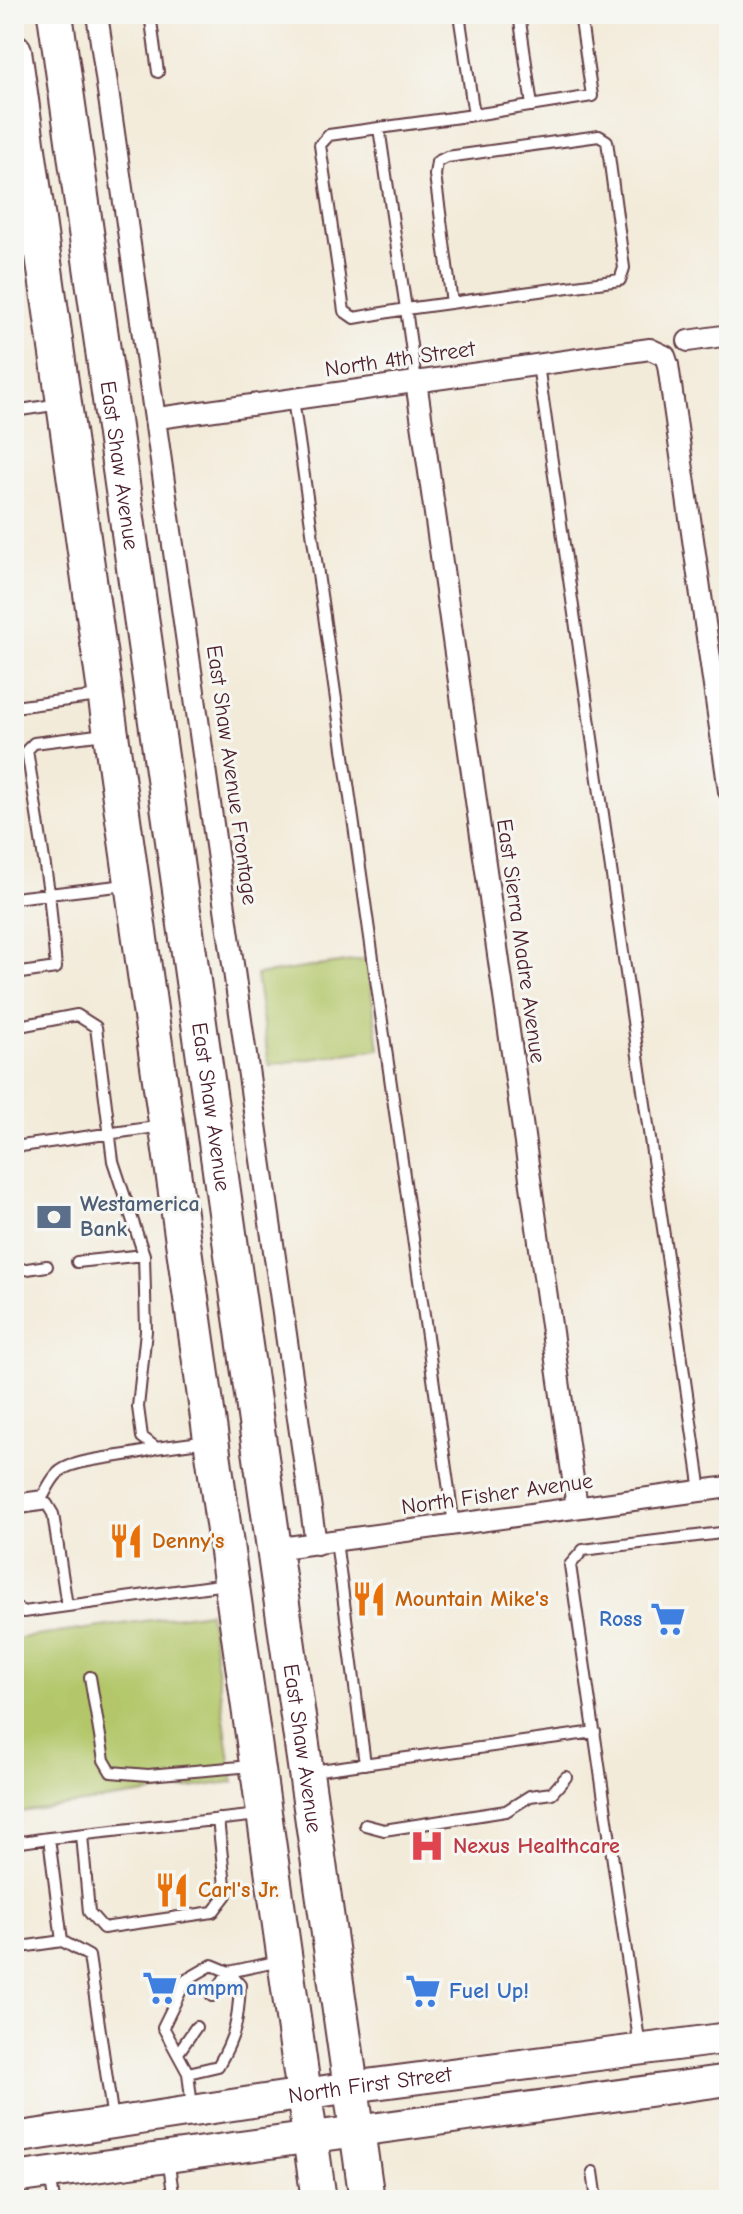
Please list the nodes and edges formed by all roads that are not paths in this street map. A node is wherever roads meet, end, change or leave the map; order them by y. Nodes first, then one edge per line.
1 (55, 14) edge
2 (97, 14) edge
3 (150, 14) edge
4 (459, 14) edge
5 (519, 14) edge
6 (580, 14) edge
7 (14, 51) edge
8 (158, 72) dead end
9 (532, 106) junction
10 (474, 115) junction
11 (379, 128) junction
12 (26, 235) edge
13 (452, 303) junction
14 (406, 309) junction
15 (729, 335) edge
16 (688, 341) dead end
17 (538, 364) junction
18 (416, 381) junction
19 (293, 399) junction
20 (63, 404) junction
21 (14, 411) edge
22 (158, 418) junction
23 (105, 695) junction
24 (14, 707) edge
25 (723, 710) edge
26 (111, 733) junction
27 (729, 791) edge
28 (132, 884) junction
29 (49, 892) junction
30 (14, 898) edge
31 (14, 974) edge
32 (14, 1027) edge
33 (210, 1118) junction
34 (167, 1125) junction
35 (110, 1133) junction
36 (14, 1147) edge
37 (144, 1255) junction
38 (77, 1262) dead end
39 (47, 1266) dead end
40 (14, 1271) edge
41 (212, 1440) junction
42 (156, 1448) junction
43 (729, 1487) edge
44 (701, 1491) junction
45 (14, 1500) edge
46 (265, 1501) junction
47 (577, 1507) junction
48 (14, 1509) edge
49 (454, 1525) junction
50 (729, 1532) edge
51 (326, 1542) junction
52 (273, 1549) junction
53 (231, 1583) junction
54 (67, 1606) junction
55 (14, 1607) edge
56 (90, 1677) dead end
57 (595, 1732) junction
58 (365, 1764) junction
59 (258, 1765) junction
60 (306, 1772) junction
61 (566, 1777) dead end
62 (265, 1814) junction
63 (218, 1819) junction
64 (365, 1825) dead end
65 (82, 1835) junction
66 (49, 1838) junction
67 (14, 1843) edge
68 (62, 1941) junction
69 (14, 1948) edge
70 (285, 1960) junction
71 (229, 1972) junction
72 (212, 1996) dead end
73 (196, 2027) dead end
74 (729, 2038) edge
75 (640, 2049) junction
76 (178, 2053) junction
77 (188, 2073) junction
78 (729, 2080) edge
79 (351, 2087) junction
80 (304, 2094) junction
81 (193, 2110) junction
82 (113, 2122) junction
83 (357, 2130) junction
84 (310, 2136) junction
85 (14, 2138) edge
86 (168, 2156) junction
87 (593, 2172) dead end
88 (14, 2178) edge
89 (52, 2186) edge
90 (174, 2200) edge
91 (319, 2200) edge
92 (367, 2200) edge
93 (597, 2200) edge

1 - 33 main road, East Shaw Avenue
2 - 22 street, East Shaw Avenue Frontage
3 - 8 lane
4 - 10 lane
5 - 9 lane
6 - 9 lane
7 - 12 main road, East Shaw Avenue
9 - 10 lane
10 - 11 lane
11 - 14 lane
11 - 14 lane
12 - 20 main road, East Shaw Avenue
13 - 13 lane
13 - 14 lane
14 - 18 lane
15 - 16 street
17 - 18 street, North 4th Street
17 - 25 street, North 4th Street
17 - 44 lane
18 - 19 street, North 4th Street
18 - 47 street, East Sierra Madre Avenue
19 - 22 street, North 4th Street
19 - 49 lane
20 - 21 lane
20 - 23 main road, East Shaw Avenue
22 - 51 street, East Shaw Avenue Frontage
23 - 24 lane
23 - 26 main road, East Shaw Avenue
25 - 27 street
26 - 28 main road, East Shaw Avenue
26 - 29 lane
28 - 29 lane
28 - 33 main road
28 - 34 main road, East Shaw Avenue
29 - 30 lane
29 - 31 lane
32 - 35 lane
33 - 46 main road, East Shaw Avenue
34 - 35 lane
34 - 41 main road, East Shaw Avenue
34 - 46 main road
35 - 36 lane
35 - 37 lane
37 - 38 lane
37 - 42 lane
39 - 40 lane
41 - 42 lane
41 - 53 main road, East Shaw Avenue
42 - 45 lane
43 - 44 street, North Fisher Avenue
44 - 47 street, North Fisher Avenue
46 - 52 main road, East Shaw Avenue
47 - 49 street, North Fisher Avenue
48 - 54 lane
49 - 51 street, North Fisher Avenue
50 - 57 lane
51 - 52 street, North Fisher Avenue
51 - 58 lane
52 - 60 main road, East Shaw Avenue
53 - 54 lane
53 - 59 main road, East Shaw Avenue
54 - 55 lane
56 - 59 lane
57 - 58 lane
57 - 75 lane
58 - 60 lane
59 - 62 main road, East Shaw Avenue
60 - 79 main road, East Shaw Avenue
61 - 64 lane
62 - 63 lane
62 - 70 main road, East Shaw Avenue
63 - 65 lane
63 - 65 lane
65 - 66 lane
66 - 67 lane
66 - 68 lane
68 - 69 lane
68 - 82 lane
70 - 71 lane
70 - 80 main road, East Shaw Avenue
71 - 72 lane
71 - 76 lane
71 - 77 lane
73 - 76 lane
74 - 75 main road, North First Street
75 - 79 main road, North First Street
76 - 77 lane
77 - 81 lane
78 - 83 main road, North First Street
79 - 80 main road, North First Street
79 - 83 main road, East Shaw Avenue
80 - 81 main road, North First Street
80 - 84 main road, East Shaw Avenue
81 - 82 main road, North First Street
82 - 85 main road, North First Street
83 - 84 main road, North First Street
83 - 92 main road, East Shaw Avenue
84 - 86 main road, North First Street
84 - 91 main road, East Shaw Avenue
86 - 89 main road, North First Street
86 - 90 lane
87 - 93 lane
88 - 89 main road, North First Street

